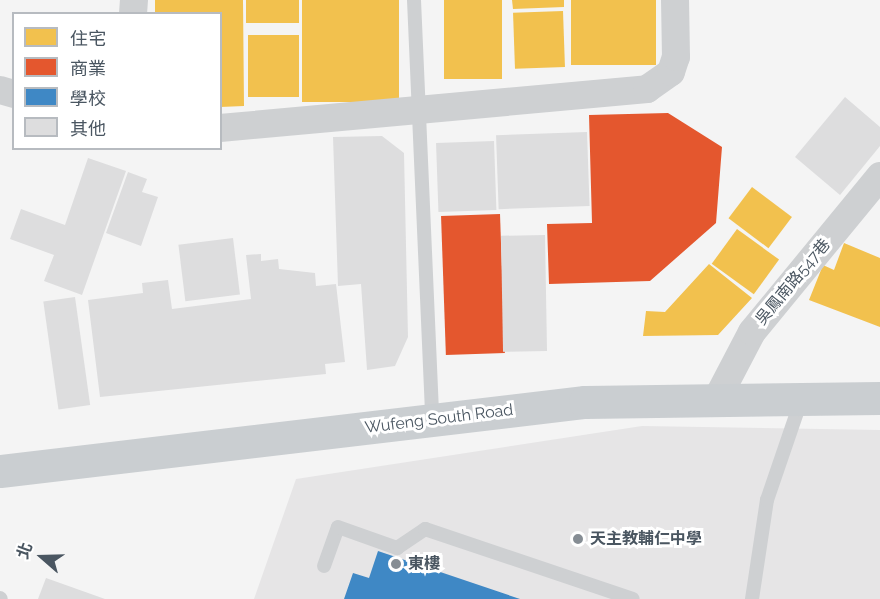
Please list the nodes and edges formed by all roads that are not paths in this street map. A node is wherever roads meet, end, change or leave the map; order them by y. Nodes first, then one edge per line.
1 (414, 0) edge
2 (675, 0) edge
3 (416, 113) junction
4 (222, 128) edge
5 (880, 177) edge
6 (718, 396) junction
7 (802, 398) junction
8 (880, 398) edge
9 (432, 420) junction
10 (0, 471) edge
11 (324, 566) dead end
12 (633, 599) edge
13 (752, 599) edge

1 - 3 lane
2 - 3 street
3 - 4 street
3 - 9 lane
5 - 6 street, 吳鳳南路547巷
6 - 7 main road, Wufeng South Road
6 - 9 main road, Wufeng South Road
7 - 8 main road, Wufeng South Road
7 - 13 lane
9 - 10 main road, Wufeng South Road
11 - 12 lane

